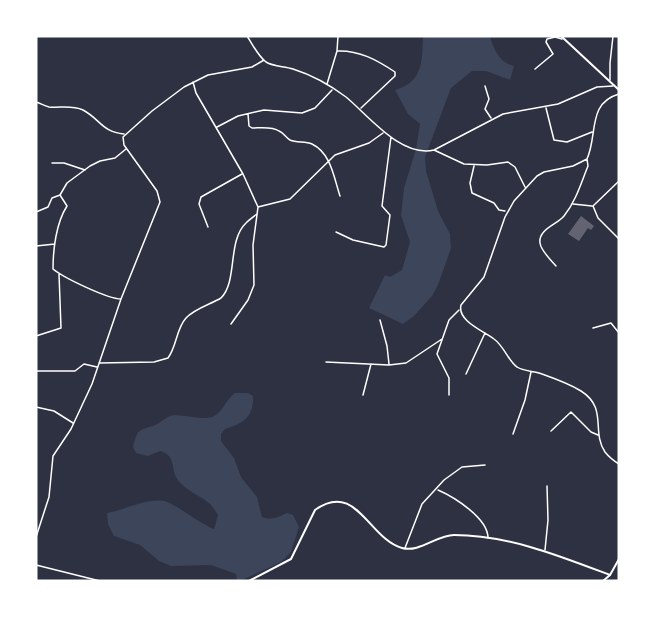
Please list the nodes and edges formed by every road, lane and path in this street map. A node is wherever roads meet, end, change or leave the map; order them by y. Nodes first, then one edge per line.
1 (247, 36) edge
2 (338, 36) edge
3 (613, 36) edge
4 (562, 38) edge
5 (337, 51) junction
6 (264, 60) junction
7 (535, 69) dead end
8 (610, 81) junction
9 (193, 82) junction
10 (327, 84) junction
11 (485, 86) dead end
12 (614, 86) junction
13 (334, 89) junction
14 (619, 92) edge
15 (36, 102) edge
16 (546, 106) junction
17 (360, 109) junction
18 (248, 114) junction
19 (492, 119) junction
20 (216, 127) junction
21 (593, 131) junction
22 (384, 132) junction
23 (125, 134) junction
24 (391, 136) junction
25 (126, 148) junction
26 (434, 150) junction
27 (587, 159) junction
28 (329, 161) junction
29 (52, 163) dead end
30 (474, 165) junction
31 (85, 170) junction
32 (243, 174) junction
33 (619, 181) edge
34 (525, 188) junction
35 (60, 195) junction
36 (340, 196) dead end
37 (573, 204) junction
38 (258, 207) junction
39 (593, 207) junction
40 (507, 211) junction
41 (36, 212) edge
42 (258, 214) junction
43 (208, 227) dead end
44 (336, 232) dead end
45 (619, 239) edge
46 (56, 244) junction
47 (36, 246) edge
48 (556, 266) dead end
49 (59, 274) junction
50 (121, 299) junction
51 (460, 309) junction
52 (380, 320) dead end
53 (231, 324) dead end
54 (593, 328) dead end
55 (486, 333) junction
56 (619, 333) edge
57 (36, 336) edge
58 (442, 339) junction
59 (326, 362) dead end
60 (99, 363) junction
61 (371, 364) junction
62 (389, 365) junction
63 (98, 368) junction
64 (36, 371) edge
65 (532, 371) junction
66 (466, 374) dead end
67 (363, 395) dead end
68 (449, 395) dead end
69 (36, 407) edge
70 (74, 423) junction
71 (551, 431) dead end
72 (513, 434) dead end
73 (599, 435) junction
74 (619, 464) edge
75 (485, 465) dead end
76 (547, 486) dead end
77 (437, 489) junction
78 (36, 537) edge
79 (488, 538) junction
80 (404, 549) junction
81 (545, 550) junction
82 (619, 560) edge
83 (36, 565) edge
84 (610, 575) junction
85 (100, 581) edge
86 (249, 581) edge
87 (603, 581) edge

1 - 6 street
2 - 5 street
3 - 8 street
4 - 7 street
4 - 8 main road
5 - 10 street
5 - 17 street
6 - 9 street
6 - 10 street
8 - 12 main road
9 - 20 street
9 - 23 street
10 - 13 street
11 - 19 street
12 - 14 main road
12 - 16 street
13 - 17 street
13 - 18 street
14 - 21 street
15 - 23 street
16 - 19 street
16 - 21 street
17 - 22 street
18 - 20 street
18 - 28 street
19 - 26 street
20 - 32 street
21 - 27 street
22 - 24 street
22 - 28 street
23 - 25 street
24 - 26 street
24 - 44 street
25 - 31 street
25 - 50 street
26 - 30 street
27 - 34 street
27 - 37 street
28 - 36 street
28 - 38 street
29 - 31 street
30 - 34 street
30 - 40 street
31 - 35 street
32 - 38 street
32 - 43 street
33 - 39 street
34 - 40 street
35 - 41 street
35 - 46 street
37 - 39 street
37 - 48 street
38 - 42 street
39 - 45 street
40 - 51 street
42 - 53 street
42 - 60 street
46 - 47 street
46 - 49 street
49 - 50 street
49 - 57 street
50 - 60 street
51 - 55 street
51 - 58 street
52 - 62 street
54 - 56 street
55 - 65 street
55 - 66 street
58 - 62 street
58 - 68 street
59 - 61 street
60 - 63 street
61 - 62 street
61 - 67 street
63 - 64 street
63 - 70 street
65 - 72 street
65 - 73 street
69 - 70 street
70 - 78 street
71 - 73 street
73 - 74 street
75 - 77 street
76 - 81 street
77 - 79 street
77 - 80 street
79 - 80 main road
79 - 81 main road
80 - 86 main road
81 - 84 main road
82 - 84 main road
83 - 85 street
84 - 87 main road

